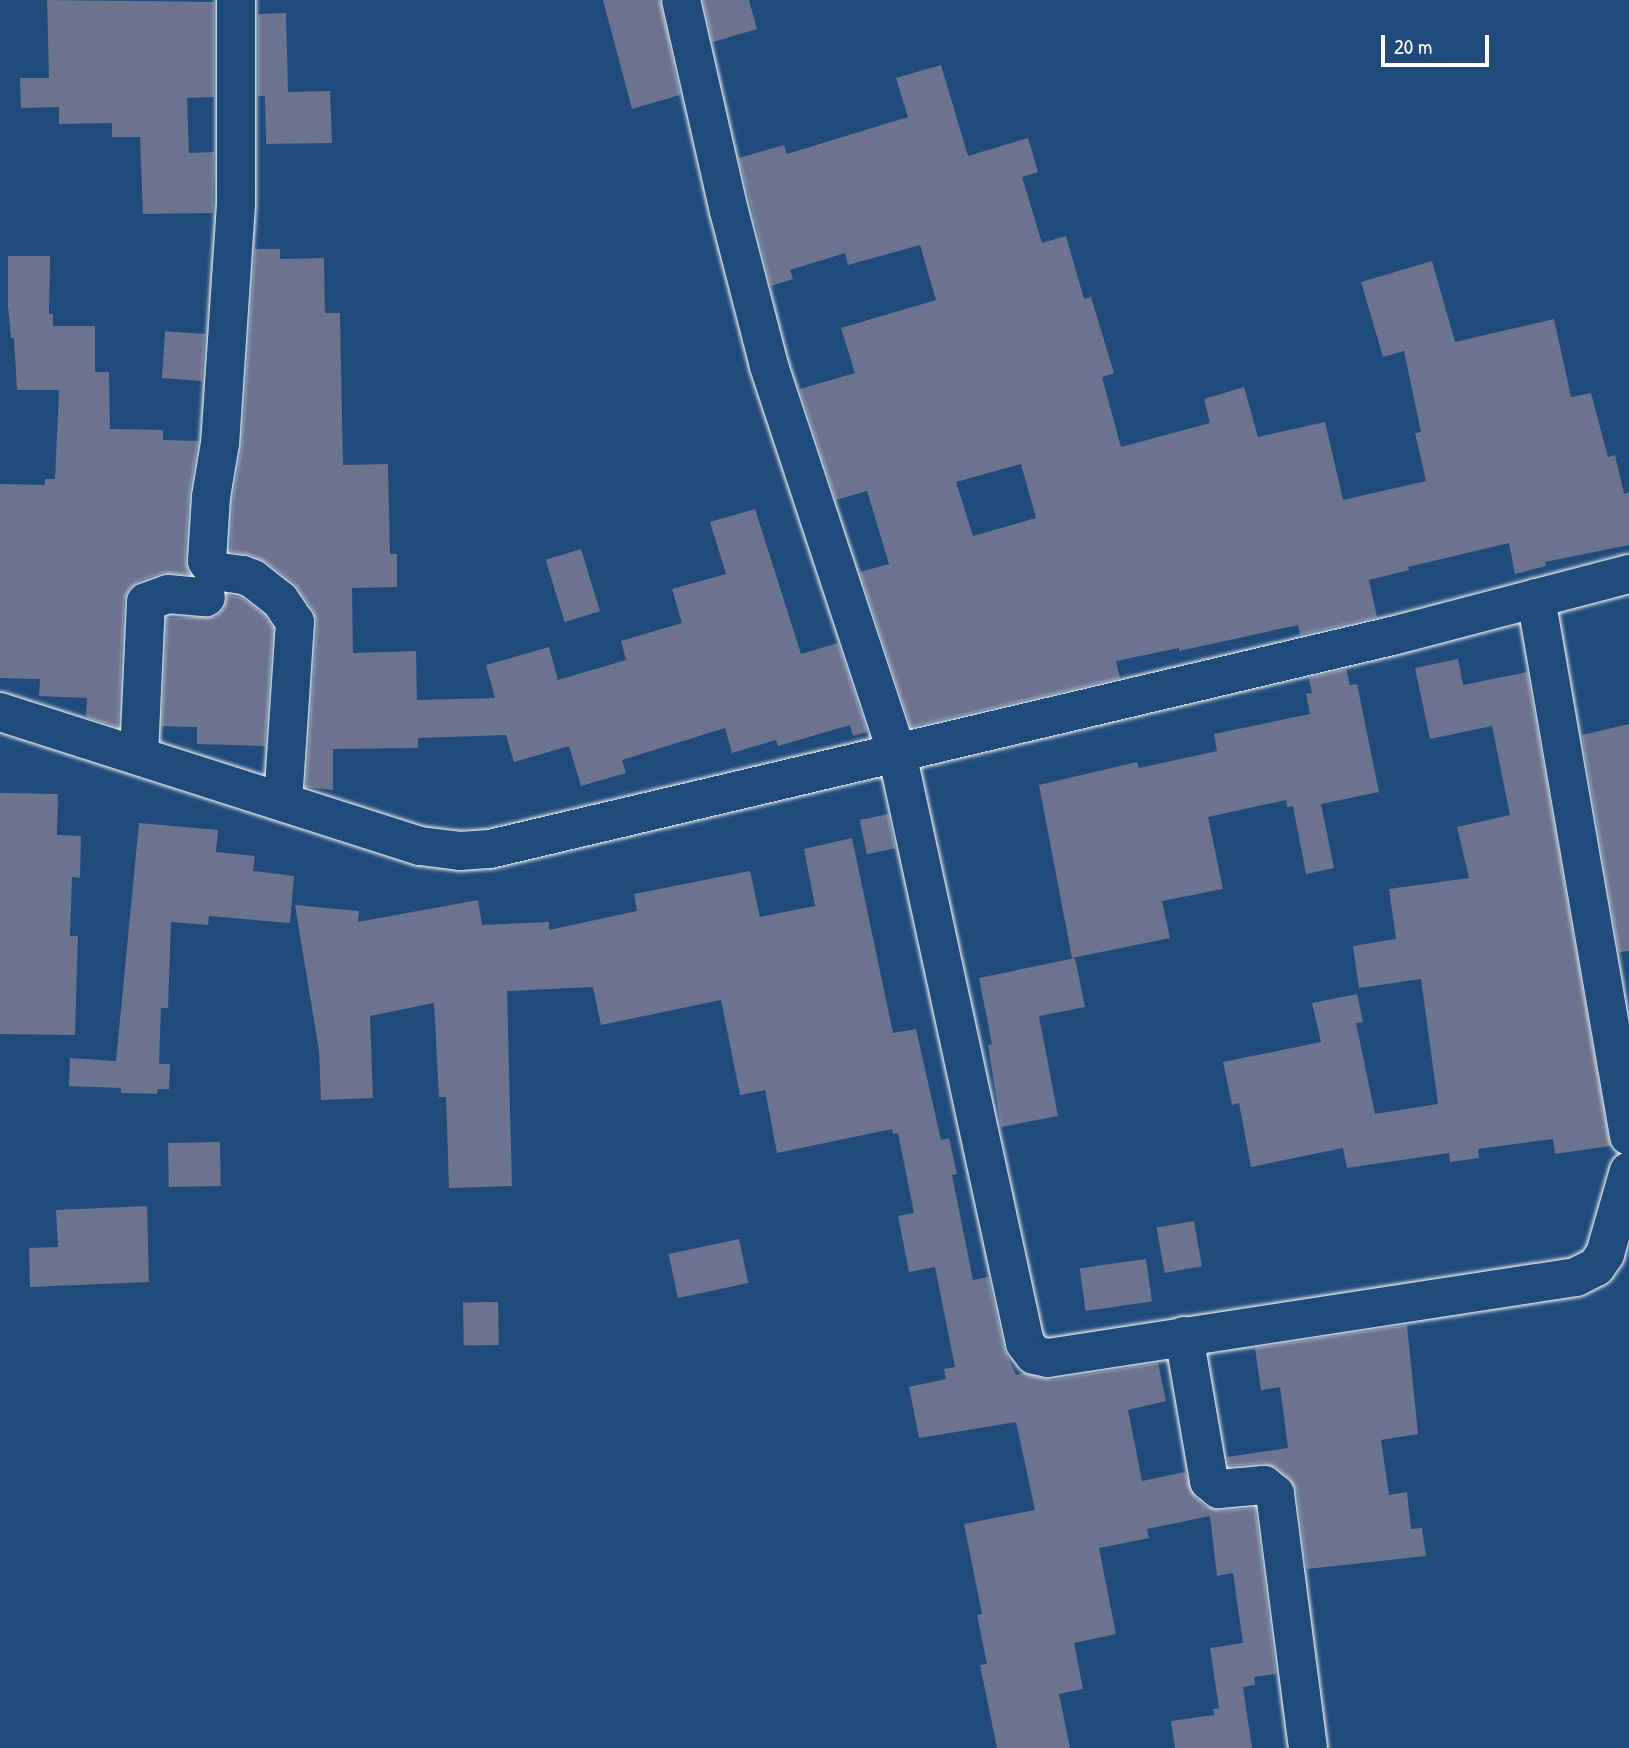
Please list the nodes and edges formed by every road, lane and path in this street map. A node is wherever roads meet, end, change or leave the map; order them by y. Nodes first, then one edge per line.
1 (236, 0) edge
2 (681, 0) edge
3 (1629, 574) edge
4 (206, 597) dead end
5 (1536, 598) junction
6 (0, 712) edge
7 (897, 753) junction
8 (139, 756) junction
9 (283, 802) junction
10 (1629, 1136) edge
11 (1629, 1171) edge
12 (1184, 1336) junction
13 (1308, 1748) edge

1 - 9 street
2 - 7 street
3 - 5 street
4 - 8 street
5 - 7 street
5 - 10 street
6 - 8 street
7 - 9 street
7 - 12 street
8 - 9 street
11 - 12 street
12 - 13 street

